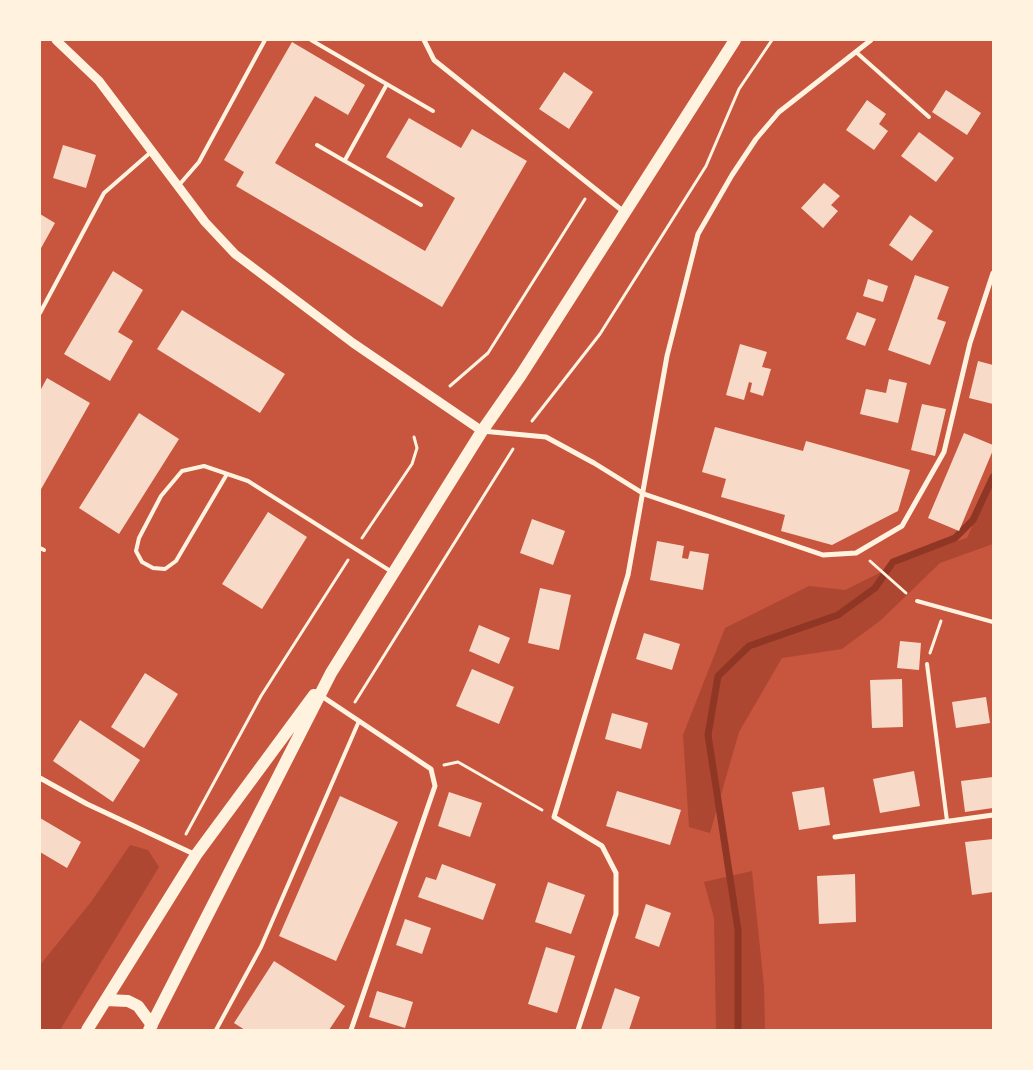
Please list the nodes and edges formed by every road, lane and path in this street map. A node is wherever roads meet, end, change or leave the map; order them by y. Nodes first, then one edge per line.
1 (56, 40) edge
2 (265, 40) edge
3 (311, 40) edge
4 (424, 40) edge
5 (735, 40) edge
6 (772, 40) edge
7 (871, 40) edge
8 (856, 52) junction
9 (387, 84) junction
10 (433, 111) dead end
11 (929, 117) dead end
12 (317, 145) dead end
13 (153, 150) junction
14 (345, 160) junction
15 (179, 185) junction
16 (592, 187) junction
17 (421, 205) dead end
18 (624, 212) junction
19 (993, 273) edge
20 (40, 313) edge
21 (450, 386) dead end
22 (482, 431) junction
23 (521, 435) junction
24 (414, 437) dead end
25 (227, 474) junction
26 (644, 494) junction
27 (355, 548) junction
28 (877, 566) dead end
29 (394, 573) junction
30 (894, 584) dead end
31 (917, 601) dead end
32 (945, 609) junction
33 (993, 622) edge
34 (927, 664) joint
35 (331, 673) junction
36 (320, 695) junction
37 (348, 714) junction
38 (359, 721) junction
39 (431, 769) junction
40 (40, 778) edge
41 (993, 814) edge
42 (554, 817) junction
43 (947, 821) junction
44 (835, 837) dead end
45 (178, 847) junction
46 (196, 855) junction
47 (106, 1000) junction
48 (90, 1025) edge
49 (151, 1027) edge
50 (216, 1030) edge
51 (351, 1030) edge
52 (578, 1030) edge

1 - 13 street
2 - 15 lane
3 - 9 lane
4 - 16 street
5 - 18 main road
6 - 23 path
7 - 8 street
8 - 11 lane
8 - 26 street
9 - 10 lane
9 - 14 lane
12 - 14 lane
13 - 15 street
13 - 20 lane
14 - 17 lane
15 - 22 street
16 - 18 street
16 - 21 path
18 - 22 main road
19 - 26 street
22 - 23 street
22 - 29 main road
23 - 26 street
23 - 37 path
24 - 27 path
25 - 25 lane
25 - 27 lane
26 - 42 street
27 - 29 lane
27 - 45 path
28 - 30 path
29 - 35 main road
31 - 32 lane
32 - 33 lane
32 - 34 path
34 - 43 lane
35 - 36 main road
35 - 46 main road
36 - 37 street
36 - 49 main road
37 - 38 street
38 - 39 street
38 - 50 lane
39 - 42 path
39 - 51 street
40 - 45 street
41 - 43 street
42 - 52 street
43 - 44 street
45 - 46 street
46 - 47 main road
47 - 48 main road
47 - 49 main road

